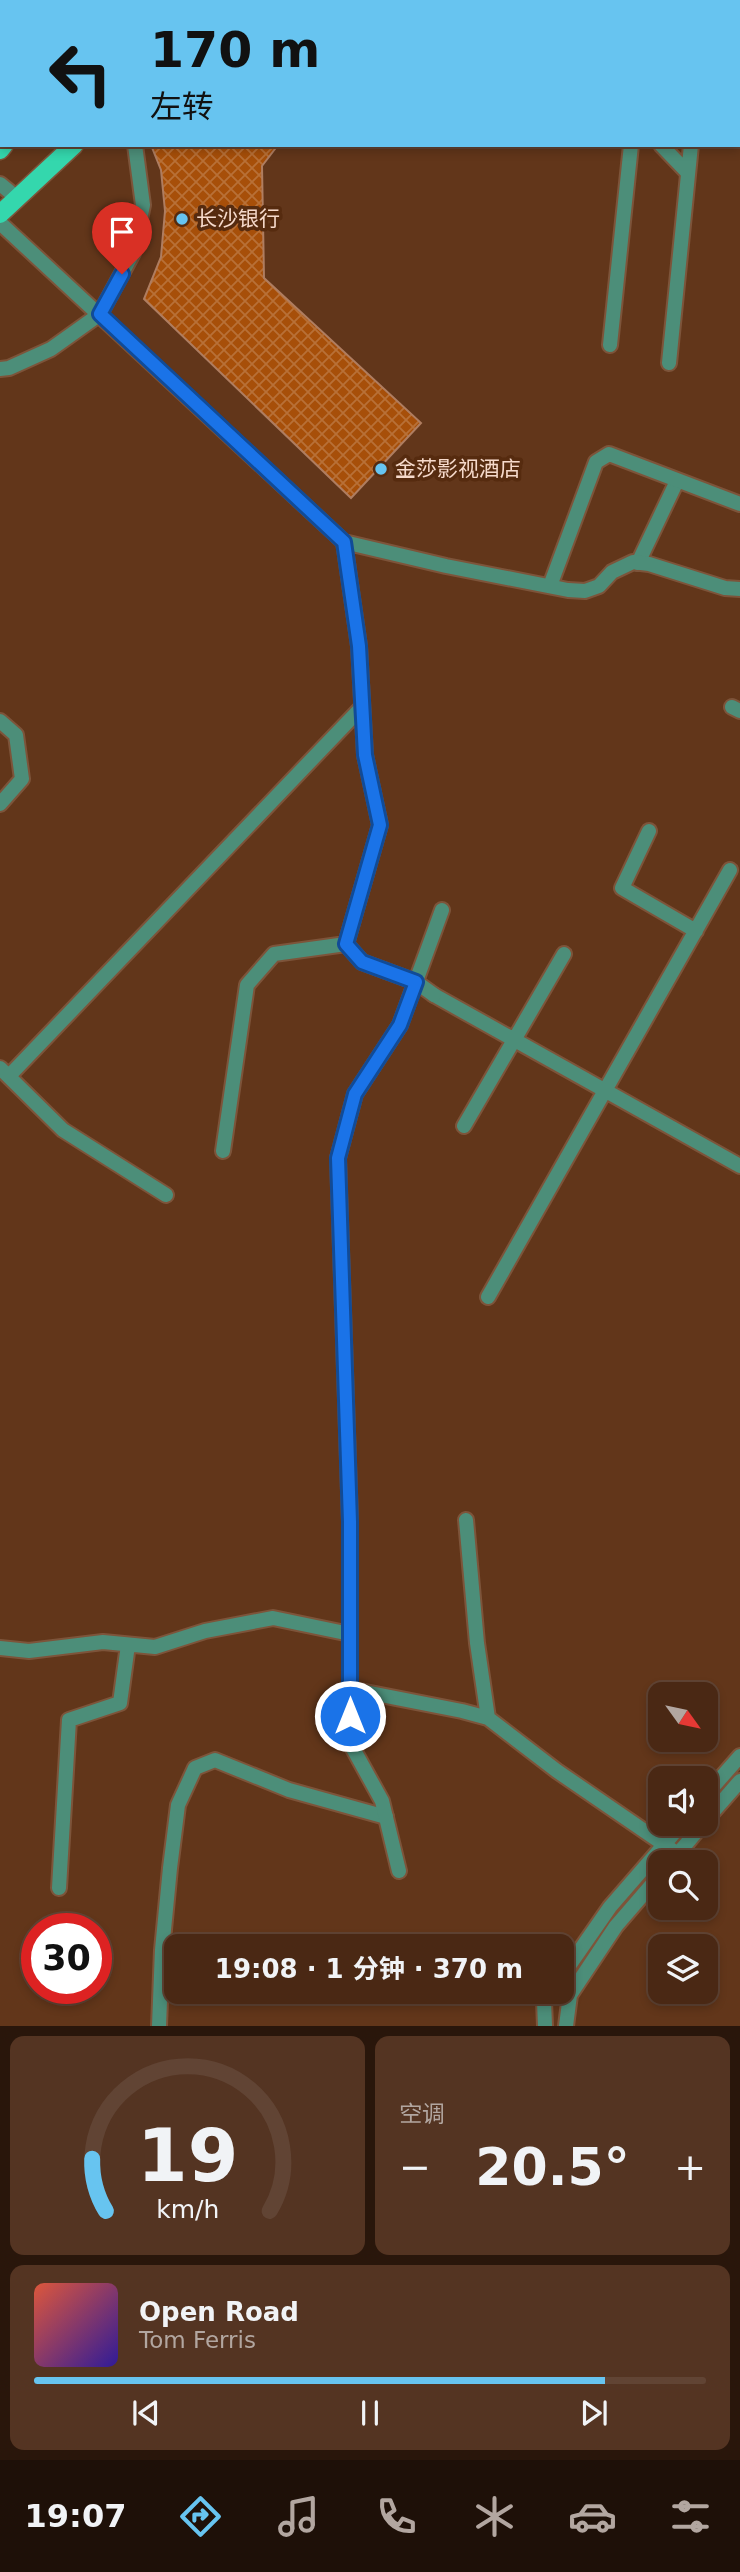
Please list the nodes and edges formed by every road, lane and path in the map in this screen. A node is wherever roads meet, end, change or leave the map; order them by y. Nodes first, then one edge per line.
1 (73, 147) edge
2 (135, 147) edge
3 (631, 147) edge
4 (663, 147) edge
5 (691, 147) edge
6 (687, 172) junction
7 (0, 184) edge
8 (17, 198) junction
9 (0, 214) edge
10 (0, 223) edge
11 (100, 314) junction
12 (610, 345) dead end
13 (669, 363) dead end
14 (0, 369) edge
15 (677, 481) junction
16 (740, 504) edge
17 (344, 542) junction
18 (638, 563) junction
19 (550, 586) junction
20 (740, 589) edge
21 (362, 707) junction
22 (0, 721) edge
23 (0, 804) edge
24 (649, 831) dead end
25 (730, 870) dead end
26 (442, 910) dead end
27 (696, 931) junction
28 (346, 944) junction
29 (564, 954) dead end
30 (416, 982) junction
31 (514, 1041) junction
32 (5, 1072) edge
33 (605, 1091) junction
34 (464, 1126) dead end
35 (223, 1152) dead end
36 (740, 1166) edge
37 (166, 1195) dead end
38 (488, 1297) dead end
39 (466, 1520) dead end
40 (350, 1634) junction
41 (128, 1644) junction
42 (0, 1648) edge
43 (350, 1689) junction
44 (488, 1718) junction
45 (740, 1756) edge
46 (740, 1780) edge
47 (718, 1782) edge
48 (718, 1806) edge
49 (386, 1817) junction
50 (672, 1836) edge
51 (692, 1836) edge
52 (664, 1845) junction
53 (668, 1850) edge
54 (681, 1850) edge
55 (399, 1871) dead end
56 (60, 1888) dead end
57 (648, 1889) edge
58 (574, 1959) edge
59 (544, 2004) edge
60 (159, 2026) edge
61 (545, 2026) edge
62 (566, 2026) edge

1 - 8 main road
2 - 11 street
3 - 12 street
4 - 6 street
5 - 6 street
6 - 13 street
7 - 8 street
8 - 9 main road
10 - 11 street
11 - 14 street
11 - 17 street
15 - 16 street
15 - 18 street
15 - 19 street
17 - 19 street
17 - 21 street
18 - 19 street
18 - 20 street
21 - 28 street
21 - 32 street
22 - 23 street
24 - 27 street
25 - 27 street
26 - 30 street
27 - 33 street
28 - 30 street
28 - 35 street
29 - 31 street
30 - 31 street
30 - 40 street
31 - 33 street
31 - 34 street
32 - 37 street
33 - 36 street
33 - 38 street
39 - 44 street
40 - 41 street
40 - 43 street
41 - 42 street
41 - 56 street
43 - 44 street
43 - 49 street
44 - 52 street
45 - 47 street
46 - 48 street
49 - 55 street
49 - 60 street
50 - 52 street
51 - 54 street
52 - 53 street
52 - 58 street
57 - 62 street
59 - 61 street

